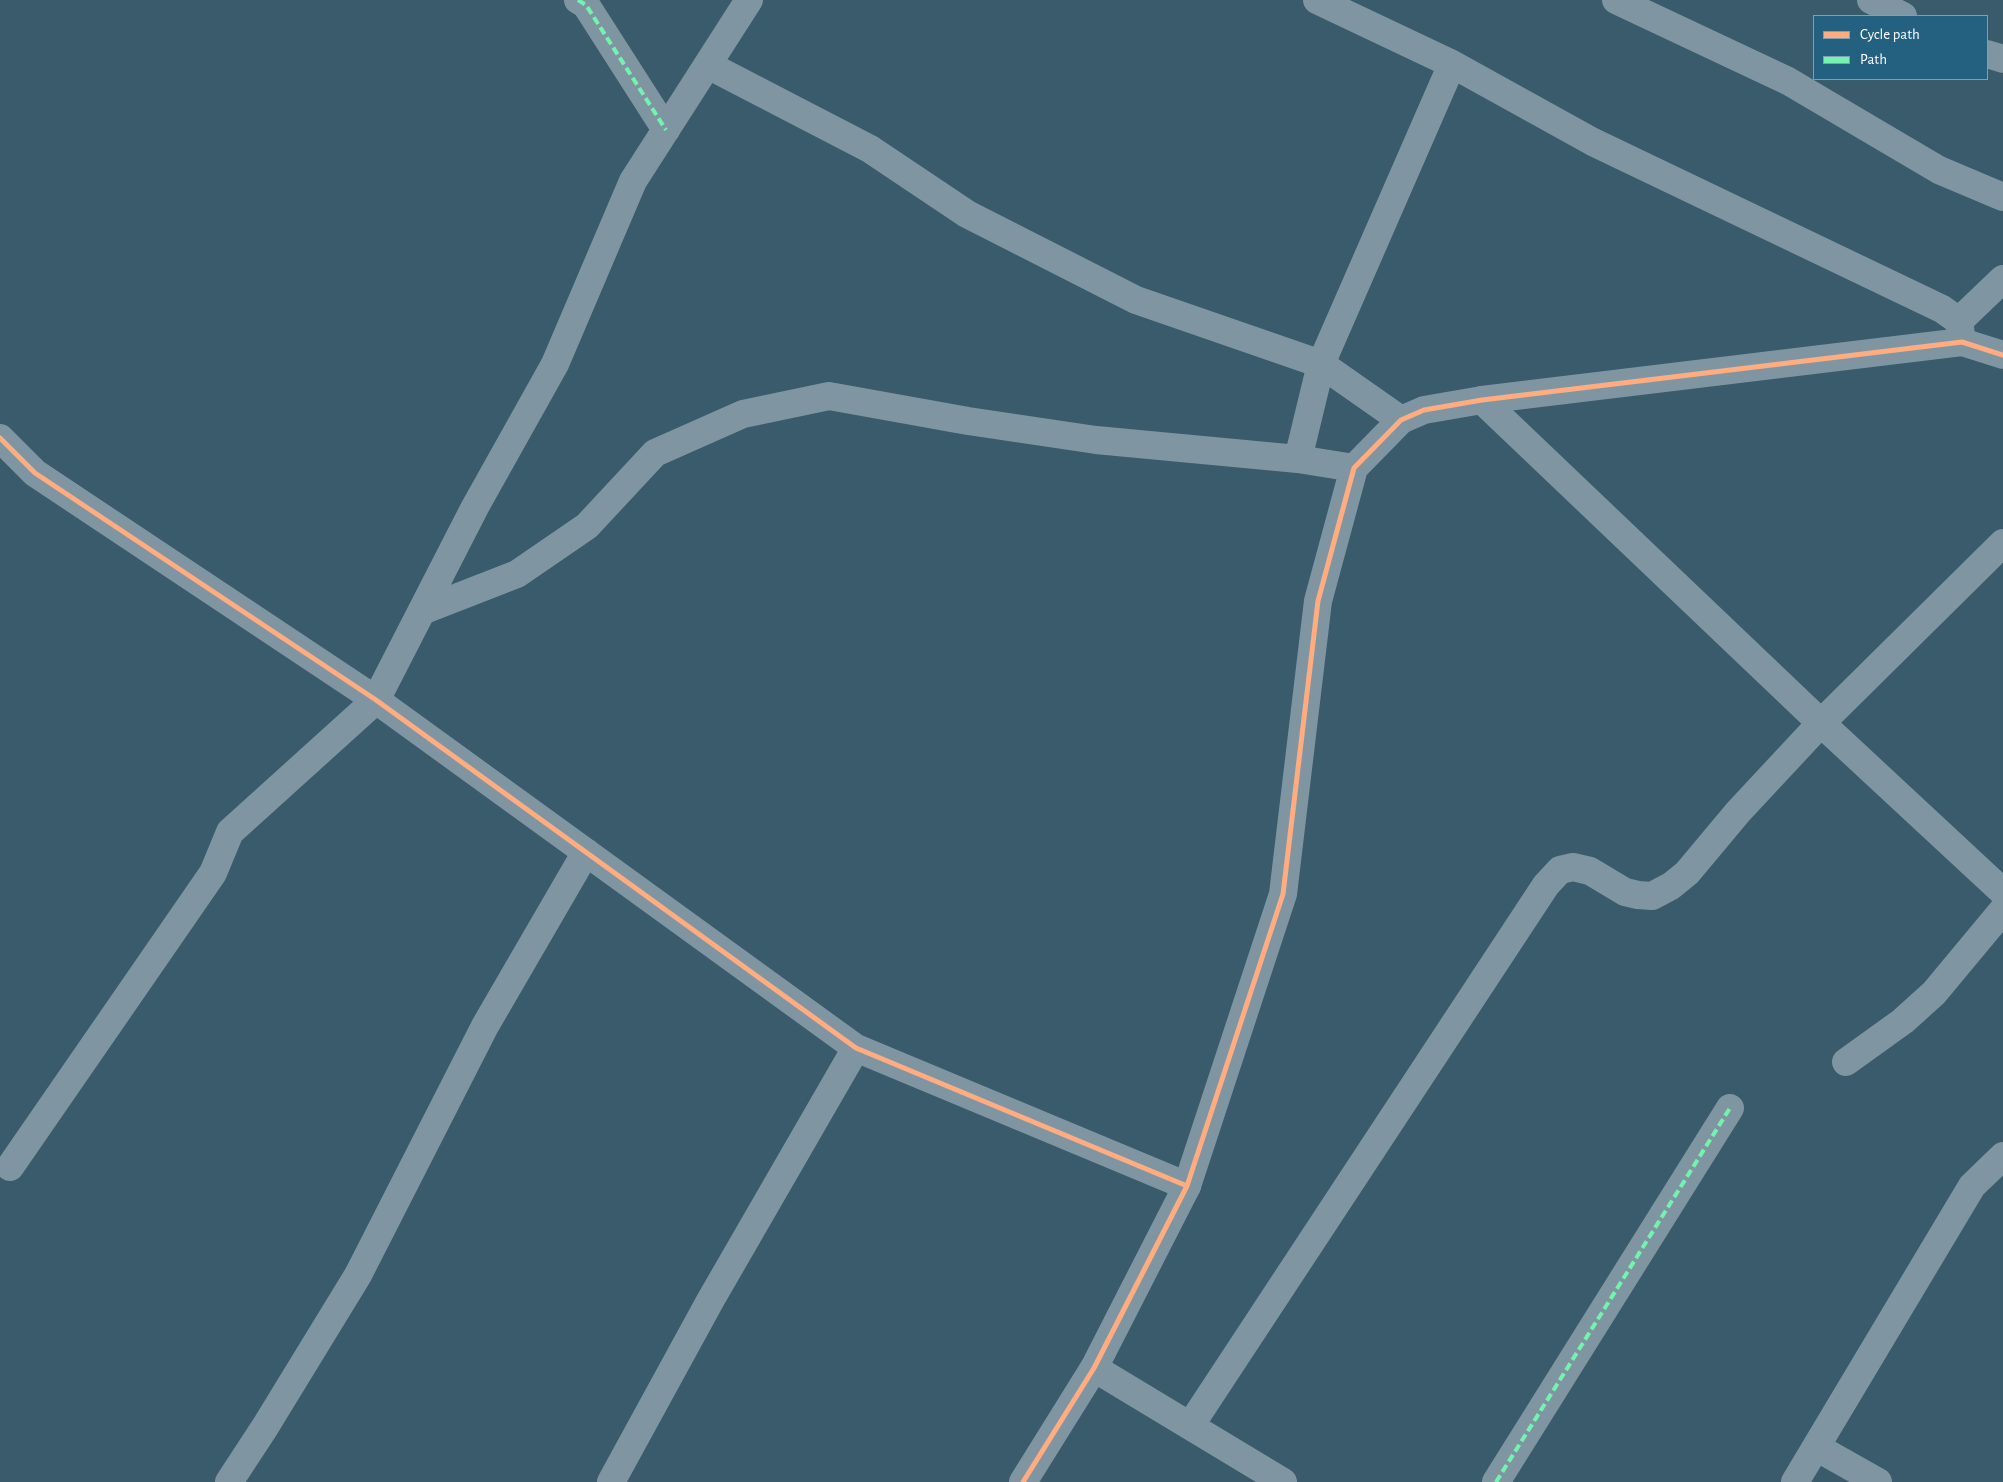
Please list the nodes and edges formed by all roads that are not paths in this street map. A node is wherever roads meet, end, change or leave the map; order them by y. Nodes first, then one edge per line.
1 (578, 0) edge
2 (749, 0) edge
3 (1317, 0) edge
4 (1616, 0) edge
5 (1871, 0) edge
6 (1901, 15) edge
7 (1988, 54) edge
8 (2003, 59) edge
9 (1452, 64) junction
10 (708, 65) junction
11 (666, 130) junction
12 (2003, 197) edge
13 (2003, 278) edge
14 (1961, 331) junction
15 (2003, 356) edge
16 (1321, 364) junction
17 (1482, 400) junction
18 (1401, 420) junction
19 (0, 438) edge
20 (1298, 460) junction
21 (1354, 468) junction
22 (2003, 542) edge
23 (422, 610) junction
24 (376, 700) junction
25 (1821, 723) junction
26 (586, 852) junction
27 (2003, 892) edge
28 (2003, 910) edge
29 (856, 1048) junction
30 (1846, 1062) dead end
31 (1730, 1108) dead end
32 (2003, 1156) edge
33 (3, 1172) edge
34 (1187, 1186) junction
35 (1094, 1368) junction
36 (1190, 1426) junction
37 (1816, 1447) junction
38 (229, 1482) edge
39 (611, 1482) edge
40 (1023, 1482) edge
41 (1283, 1482) edge
42 (1496, 1482) edge
43 (1795, 1482) edge
44 (1878, 1482) edge

1 - 11 street
2 - 10 street
3 - 9 street
4 - 12 street
5 - 6 street
7 - 8 street
9 - 14 street
9 - 16 street
10 - 11 street
10 - 16 street
11 - 23 street
13 - 14 street
14 - 15 street
14 - 17 street
16 - 18 street
16 - 20 street
17 - 18 street
17 - 25 street
18 - 21 street
19 - 24 street
20 - 21 street
20 - 23 street
21 - 34 street
22 - 25 street
23 - 24 street
24 - 26 street
24 - 33 street
25 - 27 street
25 - 36 street
26 - 29 street
26 - 38 street
28 - 30 street
29 - 34 street
29 - 39 street
31 - 42 street
32 - 37 street
34 - 35 street
35 - 36 street
35 - 40 street
36 - 41 street
37 - 43 street
37 - 44 street

